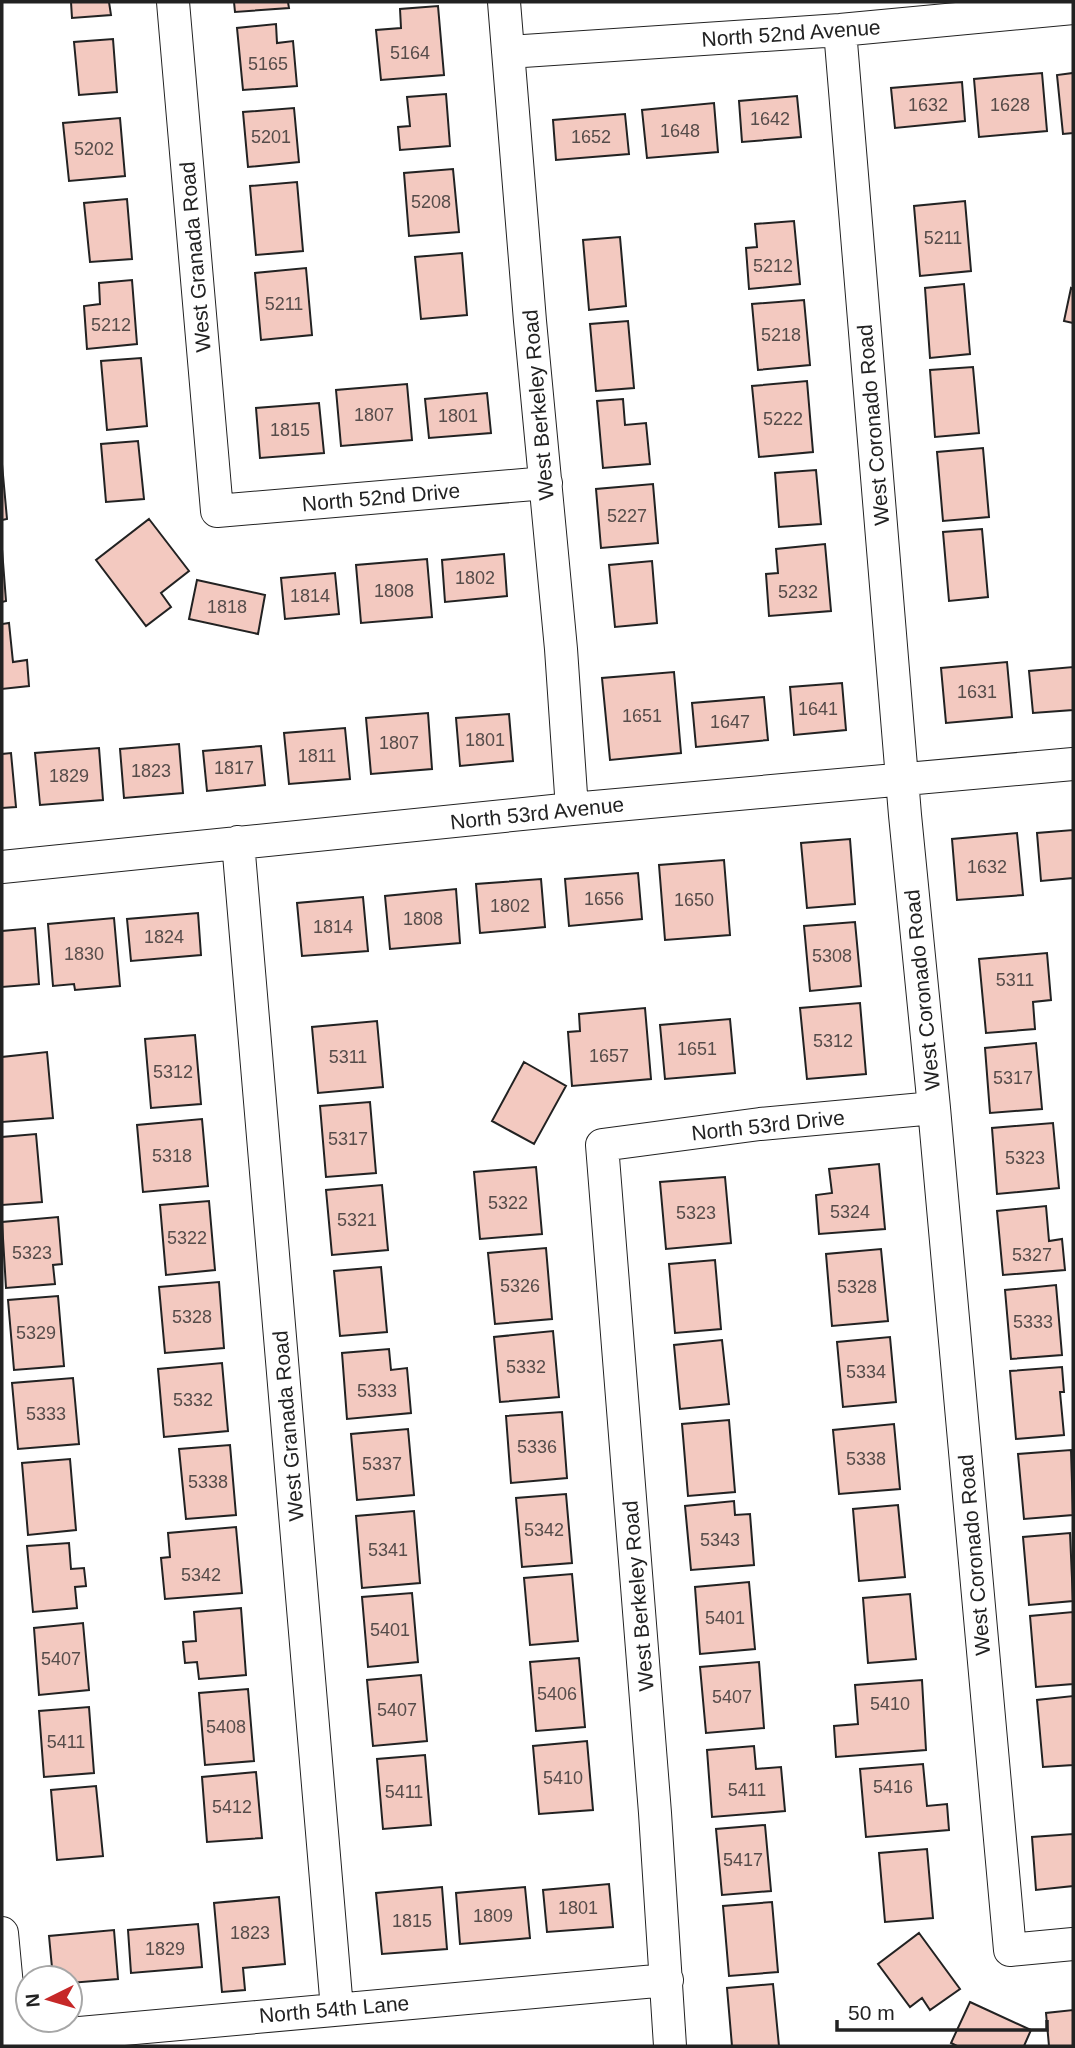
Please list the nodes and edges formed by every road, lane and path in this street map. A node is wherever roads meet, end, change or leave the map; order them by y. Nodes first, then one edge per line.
1 (173, 2) edge
2 (504, 2) edge
3 (1073, 8) edge
4 (840, 30) junction
5 (508, 52) junction
6 (546, 483) junction
7 (217, 511) joint
8 (1073, 764) edge
9 (902, 779) junction
10 (572, 809) junction
11 (238, 842) junction
12 (2, 867) edge
13 (934, 1108) junction
14 (602, 1145) joint
15 (2, 1933) edge
16 (1073, 1944) edge
17 (667, 1980) junction
18 (337, 2009) junction
19 (7, 2040) edge
20 (670, 2046) edge

1 - 7 street, West Granada Road
2 - 5 street, West Berkeley Road
3 - 4 street, North 52nd Avenue
4 - 5 street, North 52nd Avenue
4 - 9 street, West Coronado Road
5 - 6 street, West Berkeley Road
6 - 7 street, North 52nd Drive
6 - 10 street, West Berkeley Road
8 - 9 street, North 53rd Avenue
9 - 10 street, North 53rd Avenue
9 - 13 street, West Coronado Road
10 - 11 street, North 53rd Avenue
11 - 12 street, North 53rd Avenue
11 - 18 street, West Granada Road
13 - 14 street, North 53rd Drive
13 - 16 street, West Coronado Road
14 - 17 street, West Berkeley Road
15 - 19 street
17 - 18 street, North 54th Lane
17 - 20 street, West Berkeley Road
18 - 19 street, North 54th Lane

